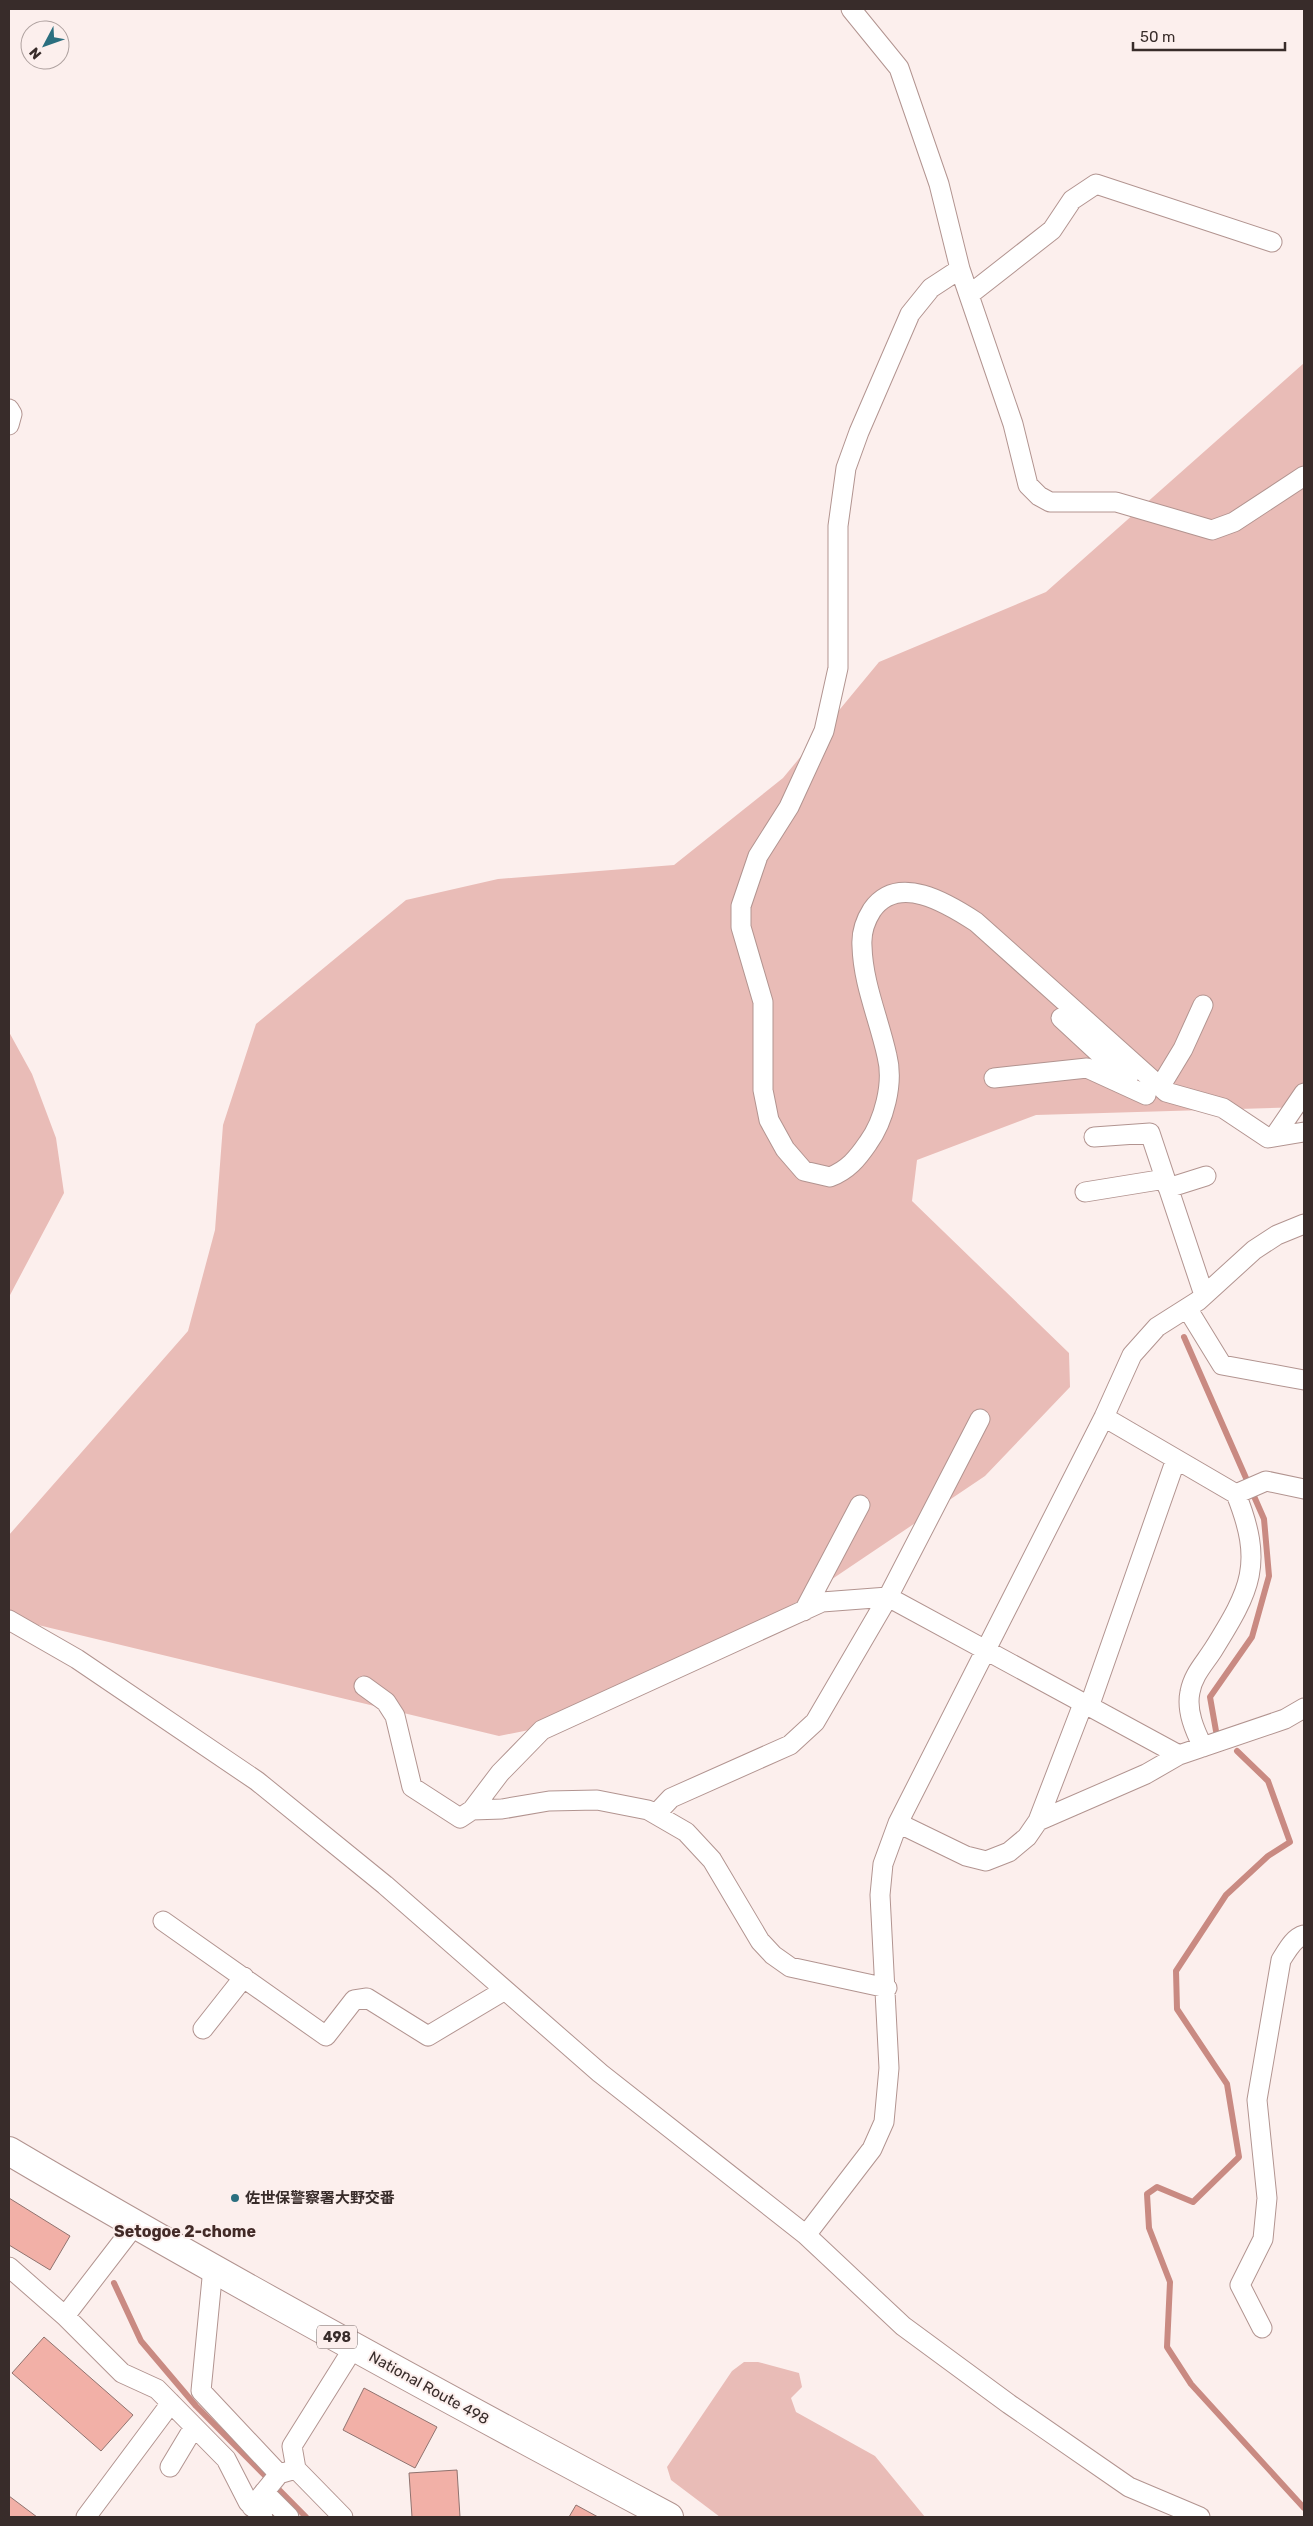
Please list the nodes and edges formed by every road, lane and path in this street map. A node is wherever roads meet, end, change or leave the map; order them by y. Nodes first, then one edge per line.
1 (851, 9) edge
2 (1272, 242) dead end
3 (960, 269) junction
4 (969, 295) junction
5 (9, 409) edge
6 (9, 425) edge
7 (1304, 476) edge
8 (1203, 1005) dead end
9 (1061, 1018) dead end
10 (994, 1078) dead end
11 (1157, 1091) junction
12 (1304, 1093) edge
13 (1304, 1132) edge
14 (1094, 1137) dead end
15 (1274, 1138) junction
16 (1206, 1176) dead end
17 (1167, 1184) junction
18 (1085, 1192) dead end
19 (1304, 1224) edge
20 (1204, 1295) junction
21 (1187, 1308) junction
22 (1304, 1380) edge
23 (1104, 1417) junction
24 (980, 1418) dead end
25 (1176, 1459) junction
26 (1304, 1489) edge
27 (1237, 1493) junction
28 (860, 1505) dead end
29 (888, 1597) junction
30 (804, 1611) junction
31 (9, 1620) edge
32 (986, 1650) junction
33 (364, 1686) dead end
34 (1086, 1705) junction
35 (1304, 1708) edge
36 (1202, 1747) junction
37 (1179, 1755) junction
38 (472, 1810) junction
39 (656, 1814) junction
40 (1038, 1821) junction
41 (898, 1823) junction
42 (163, 1921) dead end
43 (1304, 1935) edge
44 (244, 1977) junction
45 (886, 1988) junction
46 (506, 1990) junction
47 (203, 2029) dead end
48 (9, 2151) edge
49 (135, 2225) junction
50 (806, 2235) junction
51 (9, 2267) edge
52 (213, 2268) junction
53 (65, 2316) junction
54 (1262, 2328) dead end
55 (354, 2347) junction
56 (171, 2403) junction
57 (194, 2427) junction
58 (170, 2467) dead end
59 (287, 2472) junction
60 (264, 2492) junction
61 (257, 2512) edge
62 (86, 2517) edge
63 (289, 2517) edge
64 (343, 2517) edge
65 (669, 2517) edge
66 (1200, 2517) edge

1 - 3 street
2 - 4 street
3 - 4 street
3 - 11 street
4 - 7 street
5 - 6 street
8 - 11 street
9 - 11 street
10 - 11 street
11 - 15 street
12 - 15 street
13 - 15 street
14 - 17 street
16 - 17 street
17 - 18 street
17 - 20 street
19 - 20 street
20 - 21 street
21 - 22 street
21 - 23 street
23 - 25 street
23 - 32 street
24 - 29 street
25 - 27 street
25 - 34 street
26 - 27 street
27 - 36 street
28 - 30 street
29 - 30 street
29 - 32 street
29 - 39 street
30 - 38 street
31 - 46 street
32 - 34 street
32 - 41 street
33 - 38 street
34 - 37 street
34 - 40 street
35 - 36 street
36 - 37 street
37 - 40 street
38 - 39 street
39 - 45 street
40 - 41 street
41 - 45 street
42 - 44 street
43 - 54 street
44 - 46 street
44 - 47 street
45 - 50 street
46 - 50 street
48 - 49 highway, National Route 498 / 498
49 - 52 highway, National Route 498 / 498
49 - 53 street
50 - 66 street
51 - 53 street
52 - 55 highway, National Route 498 / 498
52 - 59 street
53 - 56 street
55 - 59 street
55 - 65 highway, National Route 498 / 498
56 - 57 street
56 - 62 street
57 - 58 street
57 - 61 street
59 - 60 street
59 - 64 street
60 - 61 street
60 - 63 street

